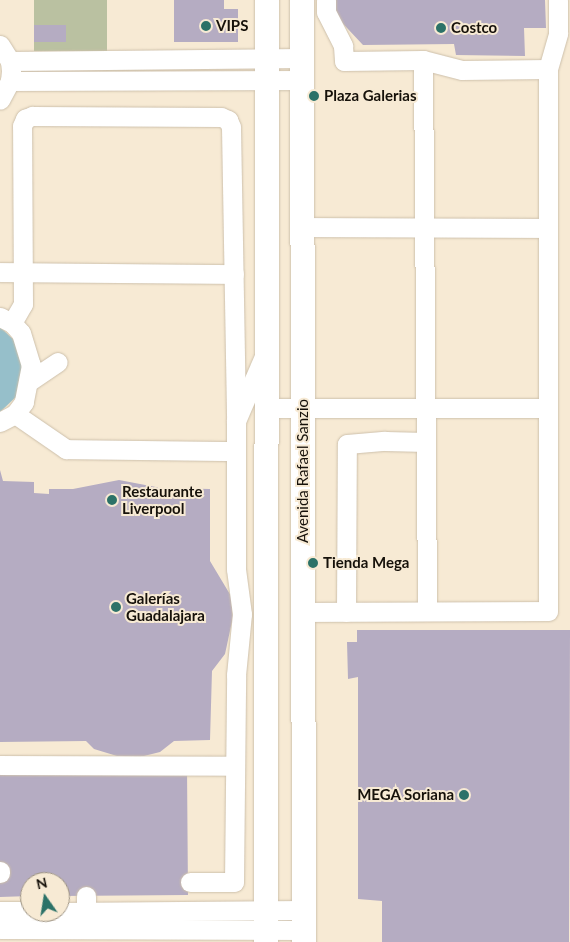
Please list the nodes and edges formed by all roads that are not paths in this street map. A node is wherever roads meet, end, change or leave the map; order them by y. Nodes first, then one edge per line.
1 (267, 0) edge
2 (302, 0) edge
3 (326, 0) edge
4 (558, 0) edge
5 (5, 53) edge
6 (423, 60) junction
7 (267, 69) junction
8 (302, 69) junction
9 (548, 69) junction
10 (10, 81) junction
11 (0, 100) edge
12 (302, 227) junction
13 (424, 228) junction
14 (548, 228) junction
15 (0, 272) edge
16 (22, 272) junction
17 (234, 274) junction
18 (6, 320) edge
19 (268, 346) junction
20 (58, 362) dead end
21 (31, 380) junction
22 (268, 408) junction
23 (302, 408) junction
24 (426, 408) junction
25 (548, 408) junction
26 (8, 418) edge
27 (236, 421) junction
28 (426, 442) junction
29 (235, 451) junction
30 (303, 612) junction
31 (346, 612) junction
32 (427, 612) junction
33 (0, 765) edge
34 (235, 766) junction
35 (196, 882) dead end
36 (0, 911) edge
37 (20, 912) edge
38 (70, 912) edge
39 (86, 912) junction
40 (303, 927) edge
41 (266, 928) edge
42 (0, 929) edge

1 - 7 main road
2 - 8 main road, Avenida Rafael Sanzio
3 - 6 street
4 - 9 street
5 - 7 street
5 - 10 street
6 - 9 street
6 - 13 street
7 - 8 street
7 - 10 street
7 - 19 main road
8 - 12 main road, Avenida Rafael Sanzio
9 - 14 street
10 - 11 street
12 - 13 street
12 - 23 main road, Avenida Rafael Sanzio
13 - 14 street
13 - 24 street
14 - 25 street
15 - 16 street
16 - 17 street
16 - 17 street
16 - 18 street
17 - 27 street
18 - 21 street
19 - 22 main road
19 - 27 street
20 - 21 street
21 - 26 street
22 - 23 street
22 - 41 main road
23 - 24 street
23 - 30 main road, Avenida Rafael Sanzio
24 - 25 street
24 - 28 street
25 - 32 street
26 - 29 street
27 - 29 street
28 - 31 street
28 - 32 street
29 - 34 street
30 - 31 street
30 - 40 main road, Avenida Rafael Sanzio
31 - 32 street
33 - 34 street
34 - 35 street
36 - 37 street
38 - 39 street
39 - 41 street
39 - 42 street
40 - 41 street

